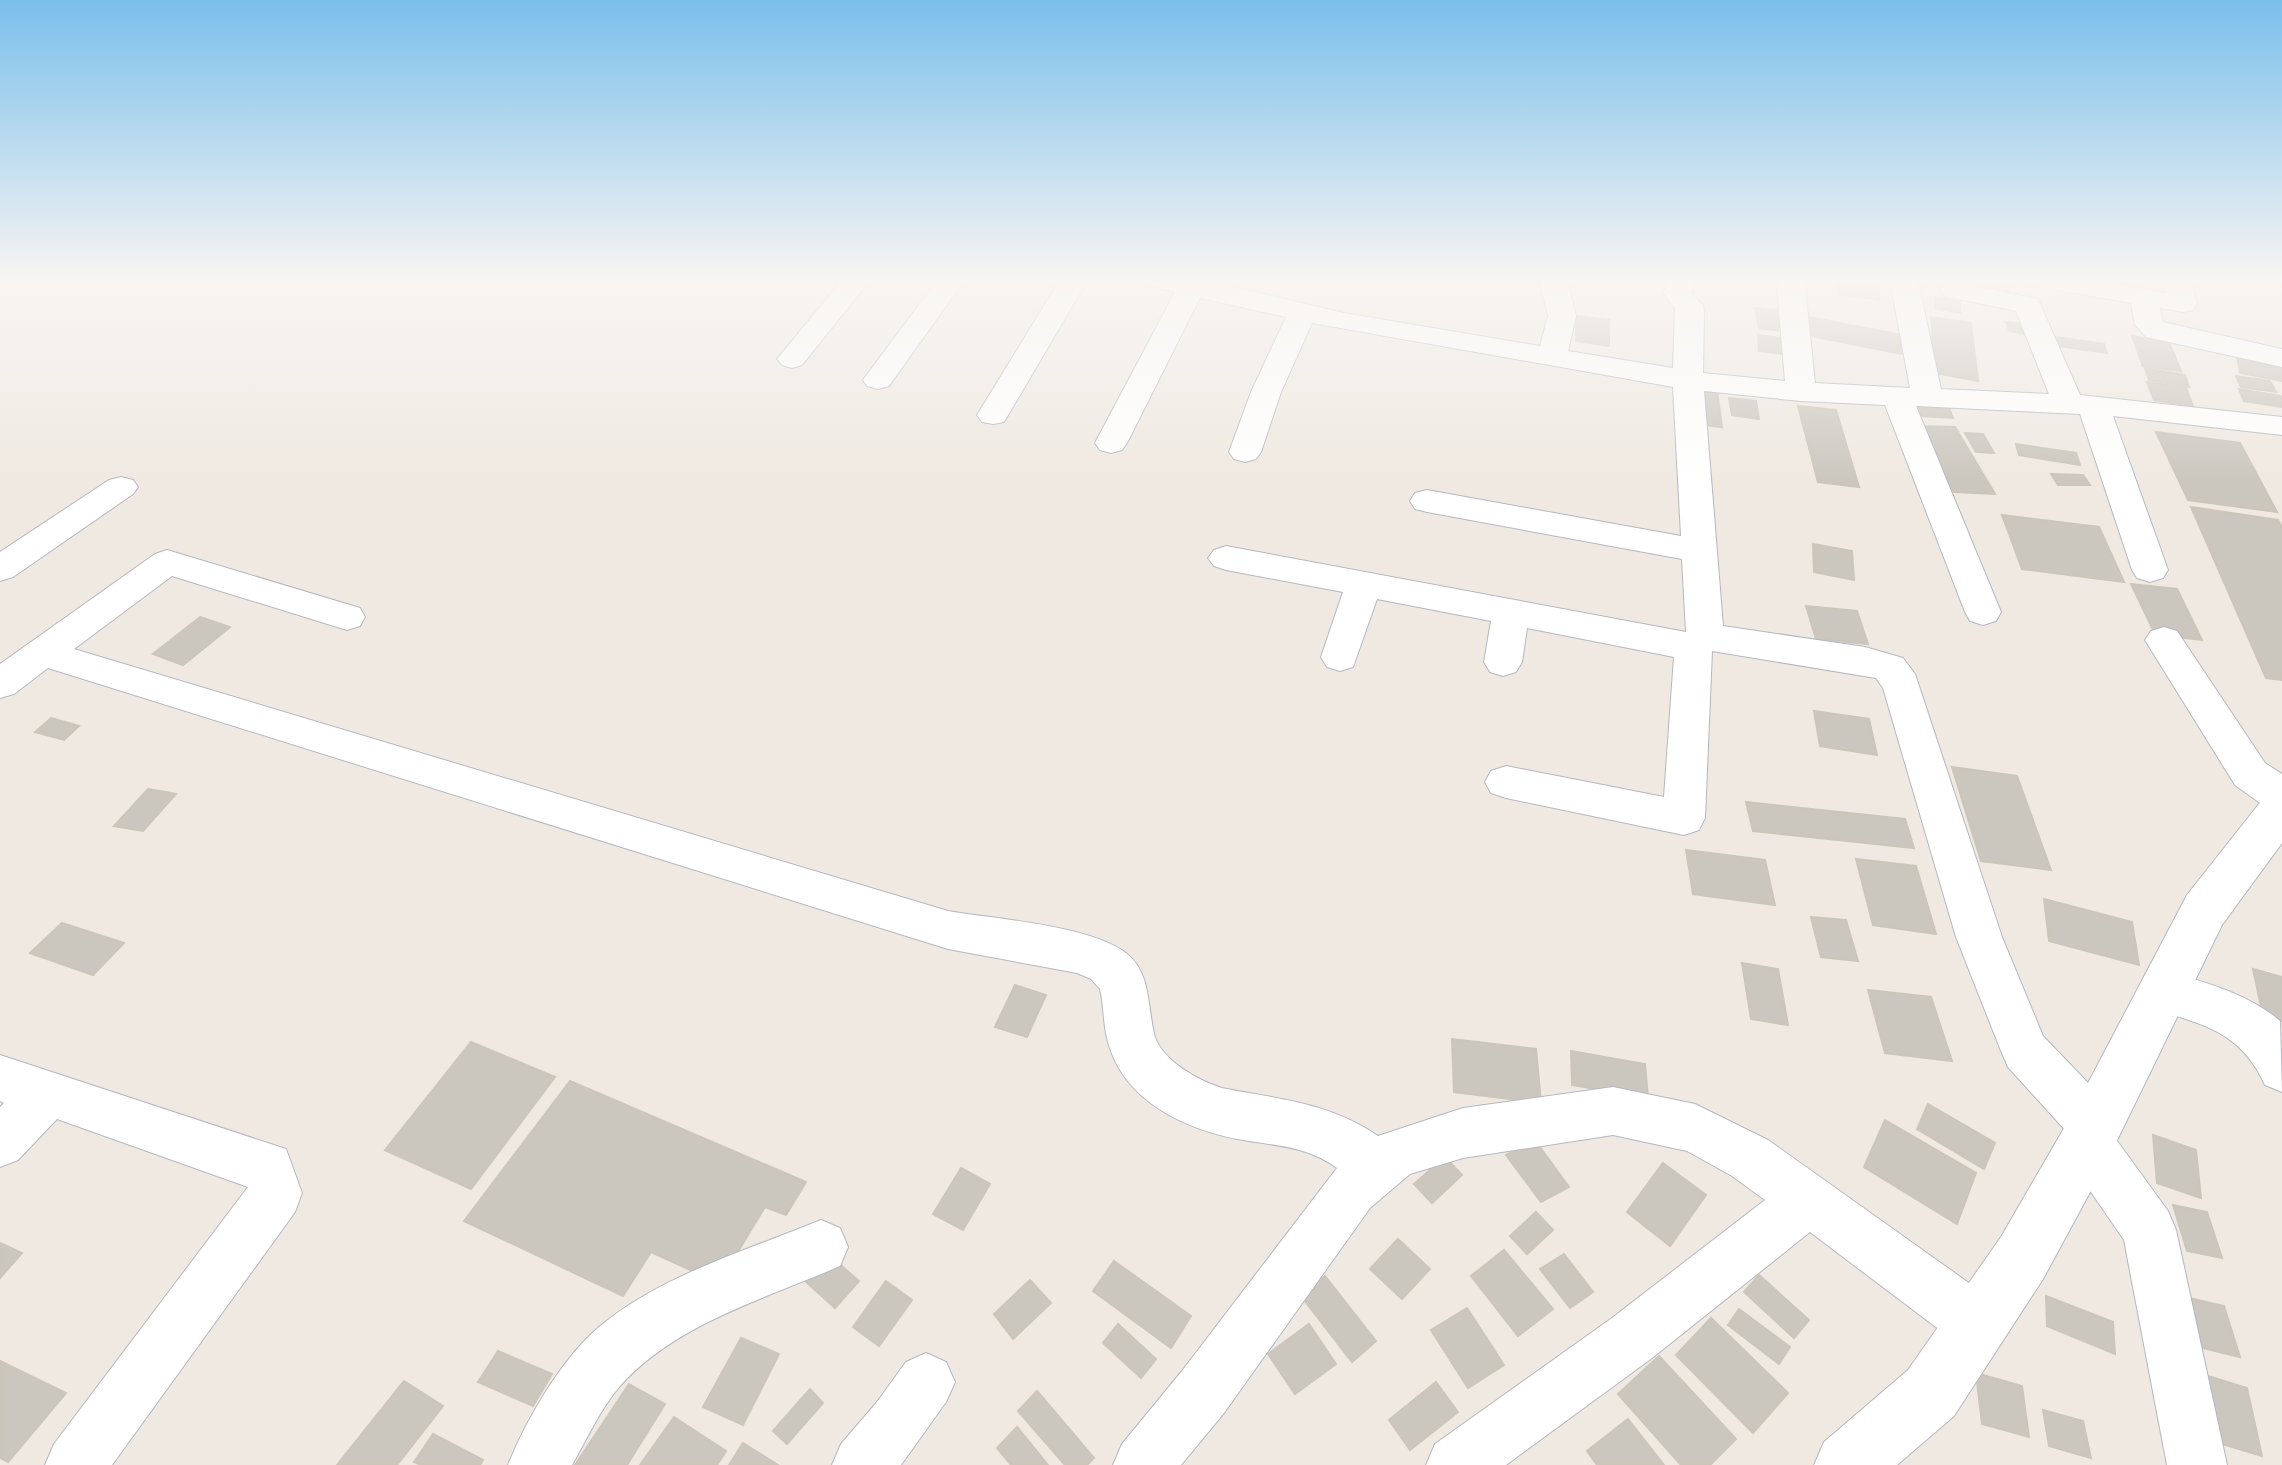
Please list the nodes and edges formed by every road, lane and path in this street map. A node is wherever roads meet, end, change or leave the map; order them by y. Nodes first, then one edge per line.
1 (802, 346) edge
2 (903, 346) edge
3 (1034, 346) edge
4 (1161, 346) edge
5 (1287, 346) edge
6 (1492, 346) edge
7 (1555, 346) edge
8 (1689, 346) edge
9 (1797, 346) edge
10 (1909, 346) edge
11 (2050, 346) edge
12 (2228, 346) edge
13 (1552, 357) junction
14 (2282, 358) edge
15 (792, 359) dead end
16 (878, 380) dead end
17 (1688, 380) junction
18 (1801, 392) junction
19 (1913, 398) junction
20 (2080, 404) junction
21 (993, 415) dead end
22 (2282, 426) edge
23 (1111, 443) dead end
24 (1245, 452) dead end
25 (121, 487) dead end
26 (1427, 501) dead end
27 (1699, 551) junction
28 (1226, 558) dead end
29 (0, 569) edge
30 (2150, 570) dead end
31 (1363, 585) junction
32 (1983, 612) dead end
33 (1511, 613) junction
34 (347, 617) dead end
35 (2164, 640) dead end
36 (1699, 642) junction
37 (42, 653) junction
38 (1340, 657) dead end
39 (1503, 662) dead end
40 (0, 684) edge
41 (1506, 782) dead end
42 (2282, 796) edge
43 (2282, 808) edge
44 (2163, 991) junction
45 (2282, 1069) edge
46 (25, 1086) edge
47 (2091, 1134) junction
48 (0, 1142) edge
49 (1377, 1169) junction
50 (1809, 1199) junction
51 (821, 1247) dead end
52 (1977, 1323) junction
53 (926, 1382) dead end
54 (75, 1465) edge
55 (538, 1465) edge
56 (862, 1465) edge
57 (1143, 1465) edge
58 (1456, 1465) edge
59 (1847, 1465) edge
60 (2197, 1465) edge

1 - 15 street
2 - 16 street
3 - 21 street
4 - 23 street
5 - 24 street
6 - 13 street
7 - 13 street
8 - 17 street
9 - 18 street
10 - 19 street
11 - 20 street
12 - 14 street
13 - 17 street
17 - 18 street
17 - 27 street
18 - 19 street
19 - 20 street
19 - 32 street
20 - 22 street
20 - 30 street
25 - 29 street
26 - 27 street
27 - 36 street
28 - 31 street
31 - 33 street
31 - 38 street
33 - 36 street
33 - 39 street
34 - 37 street
35 - 42 street
36 - 41 street
36 - 47 street
37 - 40 street
37 - 49 street
43 - 44 street
44 - 45 street
44 - 47 street
46 - 48 street
46 - 54 street
47 - 52 street
47 - 60 street
49 - 50 street
49 - 57 street
50 - 52 street
50 - 58 street
51 - 55 street
52 - 59 street
53 - 56 street

